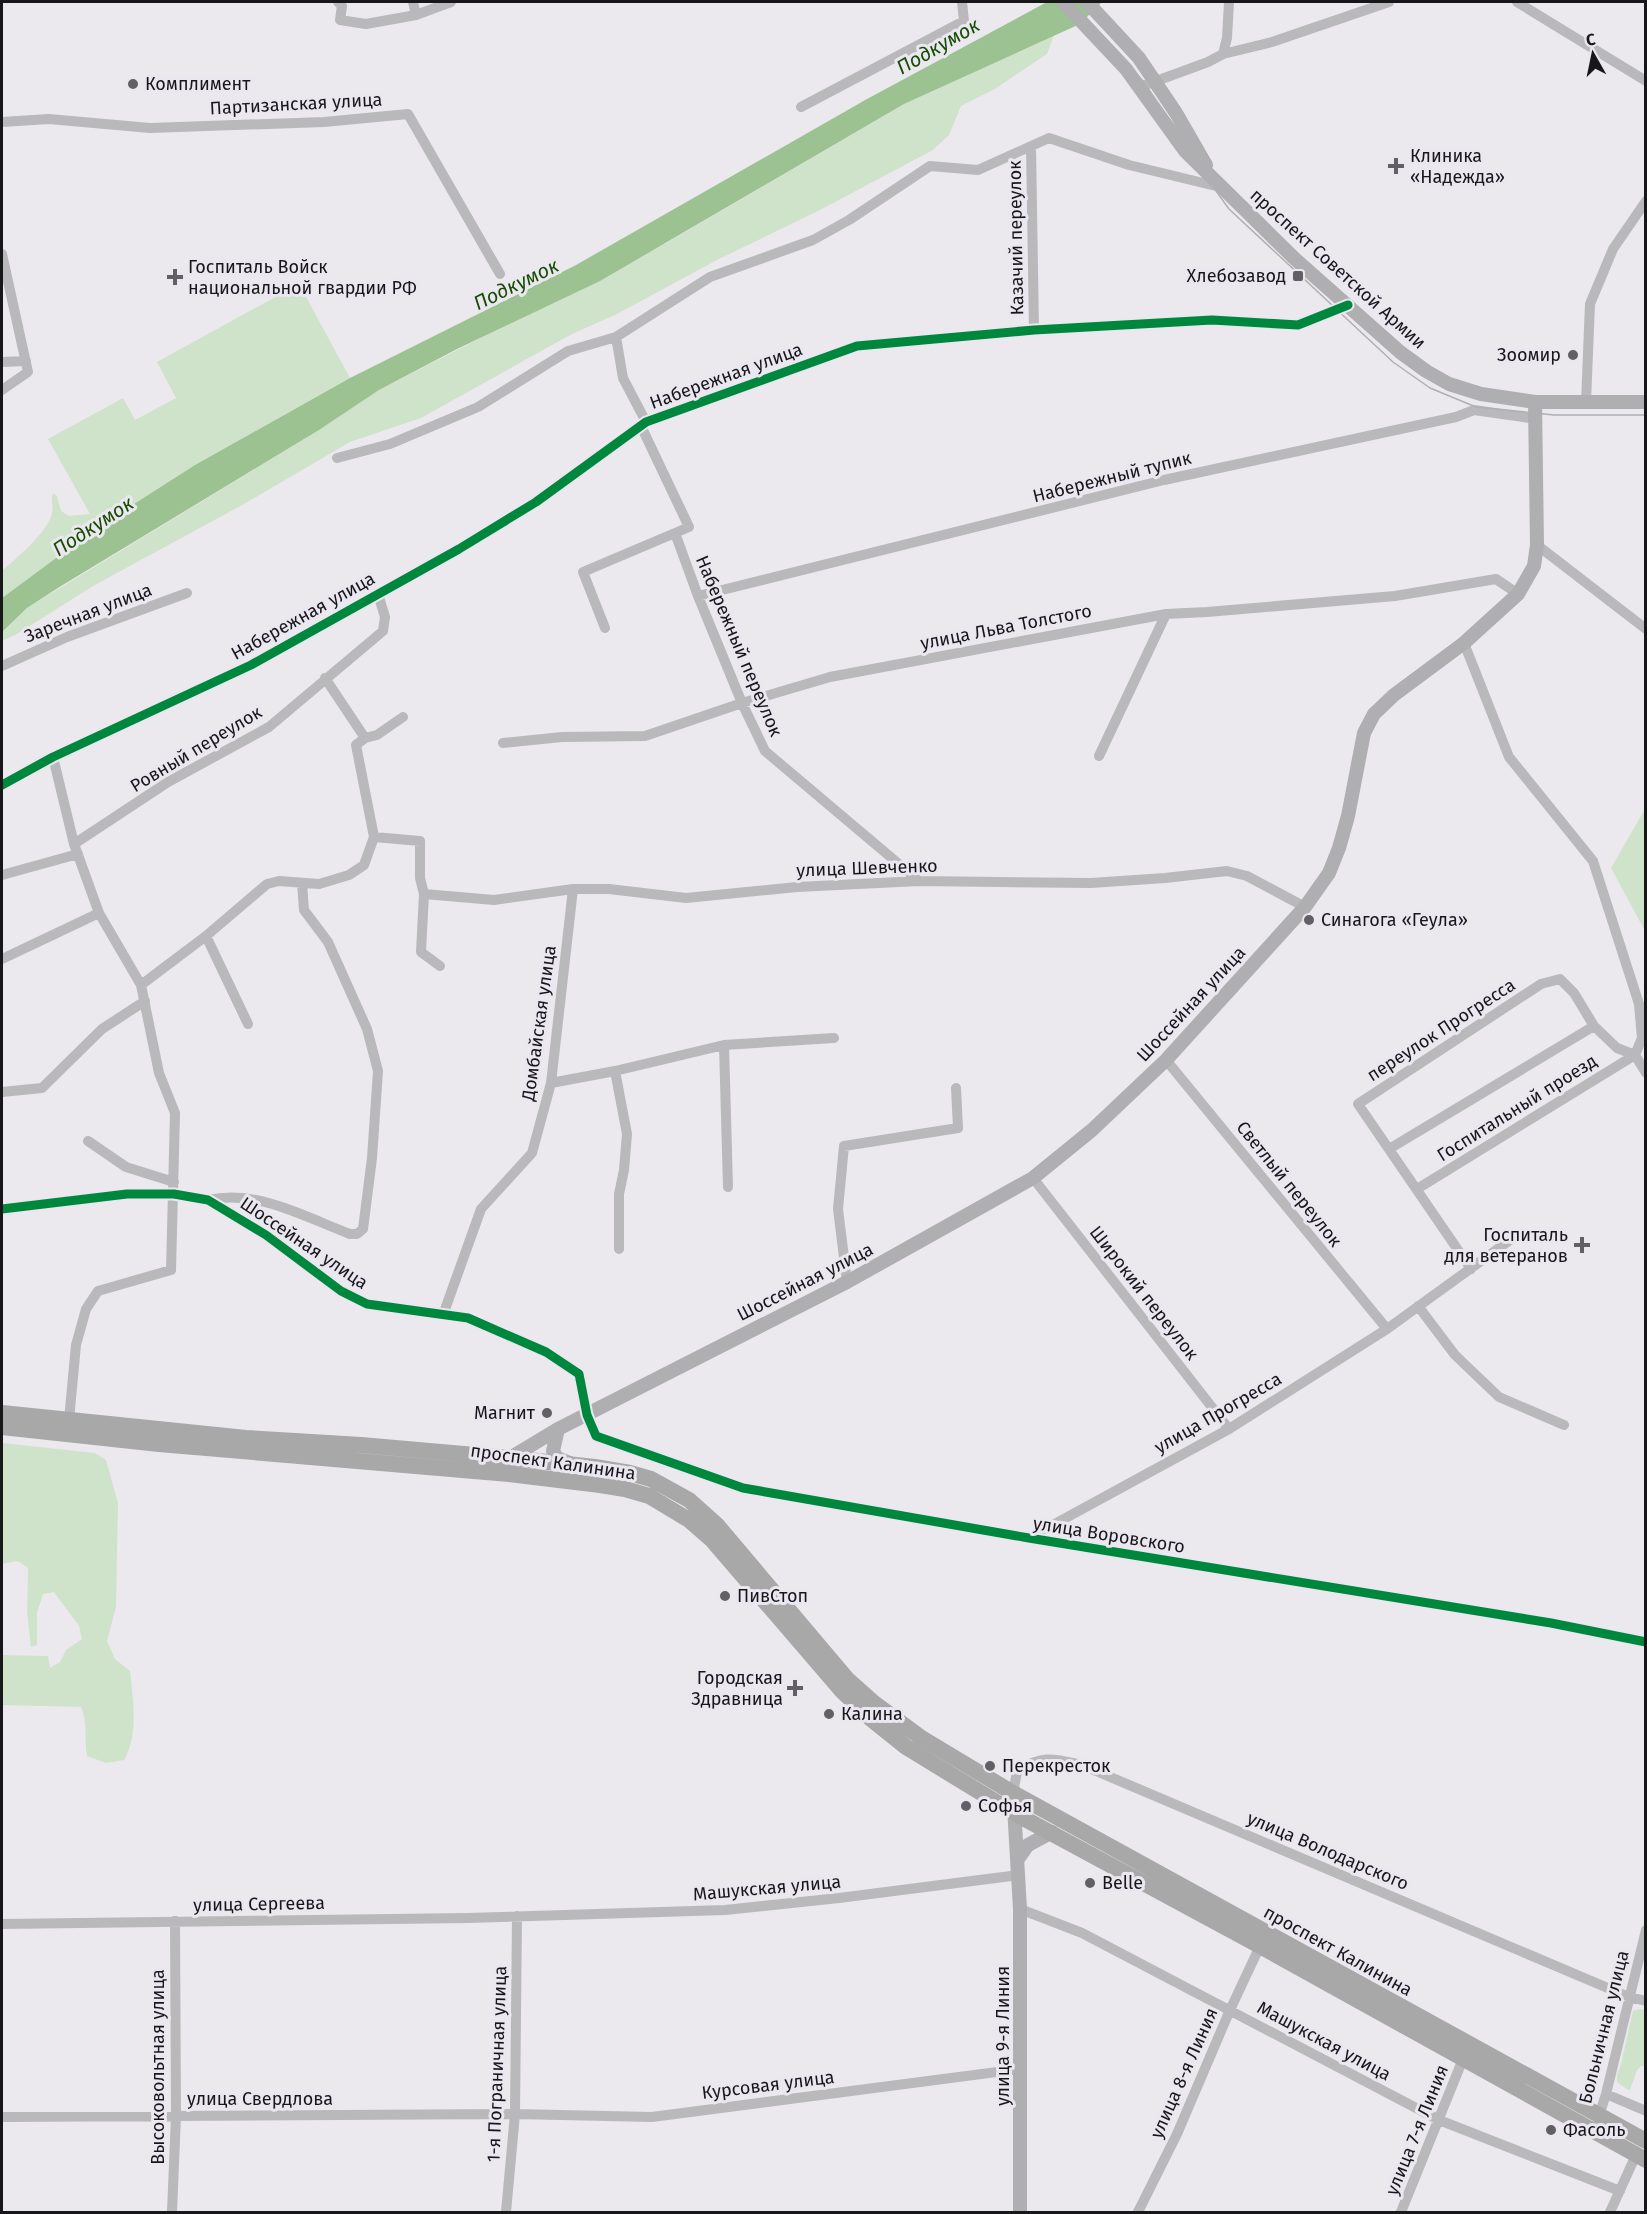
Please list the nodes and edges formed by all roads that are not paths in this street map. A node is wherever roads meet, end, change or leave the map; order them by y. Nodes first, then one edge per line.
1 (338, 2) edge
2 (413, 2) edge
3 (451, 2) edge
4 (962, 2) edge
5 (1063, 2) edge
6 (1087, 2) edge
7 (1229, 2) edge
8 (1389, 2) edge
9 (1517, 2) edge
10 (416, 15) junction
11 (1223, 54) junction
12 (1155, 81) junction
13 (1646, 81) edge
14 (1140, 87) junction
15 (801, 107) dead end
16 (2, 122) edge
17 (1031, 146) junction
18 (1220, 187) junction
19 (1646, 201) edge
20 (2, 255) edge
21 (500, 274) dead end
22 (1348, 304) junction
23 (1035, 330) junction
24 (616, 337) junction
25 (2, 363) edge
26 (27, 367) junction
27 (2, 390) edge
28 (1535, 402) junction
29 (1586, 402) junction
30 (1646, 402) edge
31 (1536, 419) junction
32 (644, 424) junction
33 (337, 458) dead end
34 (675, 533) junction
35 (1537, 545) junction
36 (187, 593) dead end
37 (378, 594) junction
38 (1518, 594) junction
39 (698, 596) junction
40 (1166, 614) junction
41 (605, 628) dead end
42 (1646, 628) edge
43 (1464, 644) junction
44 (2, 666) edge
45 (325, 678) junction
46 (742, 703) junction
47 (403, 717) dead end
48 (365, 738) junction
49 (503, 743) dead end
50 (1100, 756) dead end
51 (53, 757) junction
52 (2, 785) edge
53 (374, 837) junction
54 (76, 849) junction
55 (2, 875) edge
56 (919, 881) junction
57 (302, 883) junction
58 (573, 889) junction
59 (424, 894) junction
60 (1305, 907) junction
61 (99, 913) junction
62 (206, 936) junction
63 (2, 959) edge
64 (440, 966) dead end
65 (141, 985) junction
66 (145, 1001) junction
67 (248, 1024) dead end
68 (1593, 1026) junction
69 (834, 1038) dead end
70 (724, 1045) junction
71 (1635, 1055) junction
72 (1166, 1060) junction
73 (615, 1071) junction
74 (1646, 1073) edge
75 (551, 1083) junction
76 (956, 1088) dead end
77 (2, 1092) edge
78 (88, 1141) dead end
79 (1389, 1149) junction
80 (1033, 1178) junction
81 (174, 1182) junction
82 (728, 1187) dead end
83 (1417, 1189) junction
84 (174, 1194) junction
85 (208, 1200) junction
86 (2, 1209) edge
87 (1518, 1236) dead end
88 (619, 1249) dead end
89 (1471, 1269) junction
90 (847, 1282) junction
91 (1418, 1306) junction
92 (443, 1315) junction
93 (1387, 1329) junction
94 (2, 1413) edge
95 (587, 1415) junction
96 (69, 1420) junction
97 (1564, 1425) dead end
98 (2, 1427) edge
99 (558, 1429) junction
100 (1229, 1429) junction
101 (572, 1464) junction
102 (510, 1466) junction
103 (1029, 1538) junction
104 (1646, 1642) edge
105 (1013, 1793) junction
106 (1014, 1814) junction
107 (1052, 1832) junction
108 (1018, 1859) junction
109 (1019, 1875) junction
110 (1020, 1909) junction
111 (517, 1916) junction
112 (175, 1921) junction
113 (2, 1924) edge
114 (1646, 1930) edge
115 (1260, 1946) junction
116 (1629, 1997) junction
117 (1646, 2001) edge
118 (1230, 2010) junction
119 (1463, 2059) junction
120 (1020, 2069) junction
121 (1606, 2094) junction
122 (1646, 2111) edge
123 (517, 2114) junction
124 (176, 2116) junction
125 (2, 2117) edge
126 (1439, 2120) junction
127 (1596, 2123) junction
128 (1642, 2152) edge
129 (1620, 2191) junction
130 (172, 2212) edge
131 (506, 2212) edge
132 (1020, 2212) edge
133 (1138, 2212) edge
134 (1401, 2212) edge
135 (1610, 2212) edge

1 - 10 street
2 - 10 street
3 - 10 street
4 - 15 street
5 - 14 main road, проспект Советской Армии
6 - 12 main road, проспект Советской Армии
7 - 11 street
8 - 11 street
9 - 13 street
11 - 12 street
12 - 14 street
12 - 18 main road, проспект Советской Армии
14 - 18 main road, проспект Советской Армии
16 - 21 street, Партизанская улица
17 - 18 street
17 - 23 street, Казачий переулок
17 - 24 street
18 - 22 main road, проспект Советской Армии
19 - 29 street
20 - 26 street
22 - 23 street, Набережная улица
22 - 28 main road, проспект Советской Армии
23 - 32 street, Набережная улица
24 - 32 street
24 - 33 street
25 - 26 street
26 - 27 street
28 - 29 main road, проспект Советской Армии
28 - 31 main road, Шоссейная улица
29 - 30 main road, проспект Советской Армии
31 - 35 main road, Шоссейная улица
31 - 39 street, Набережный тупик
32 - 34 street
32 - 37 street, Набережная улица
34 - 39 street, Набережный переулок
34 - 41 street
35 - 38 main road, Шоссейная улица
35 - 42 street
36 - 44 street, Заречная улица
37 - 45 street, Ровный переулок
37 - 51 street, Набережная улица
38 - 40 street, улица Льва Толстого
38 - 43 main road, Шоссейная улица
39 - 46 street, Набережный переулок
40 - 46 street, улица Льва Толстого
40 - 50 street
43 - 60 main road, Шоссейная улица
43 - 71 street
45 - 48 street
45 - 54 street, Ровный переулок
46 - 49 street, улица Льва Толстого
46 - 56 street, Набережный переулок
47 - 48 street
48 - 53 street
51 - 52 street, Набережная улица
51 - 54 street
53 - 57 street
53 - 59 street
54 - 55 street, Ровный переулок
54 - 61 street
56 - 58 street, улица Шевченко
56 - 60 street, улица Шевченко
57 - 62 street
57 - 85 street, Шоссейная улица
58 - 59 street, улица Шевченко
58 - 75 street, Домбайская улица
59 - 64 street
60 - 72 main road, Шоссейная улица
61 - 63 street
61 - 65 street
62 - 65 street
62 - 67 street
65 - 66 street
66 - 77 street
66 - 81 street
68 - 71 street
68 - 79 street
68 - 79 street, переулок Прогресса
69 - 70 street
70 - 73 street
70 - 82 street
71 - 74 street
71 - 83 street, Госпитальный проезд
72 - 80 main road, Шоссейная улица
72 - 93 street, Светлый переулок
73 - 75 street
73 - 88 street
75 - 92 street, Домбайская улица
76 - 90 street
78 - 81 street
79 - 83 street, переулок Прогресса
80 - 90 main road, Шоссейная улица
80 - 100 street, Широкий переулок
81 - 84 street
83 - 89 street, переулок Прогресса
84 - 85 street, Шоссейная улица
84 - 86 street, Шоссейная улица
84 - 96 street
85 - 92 street, Шоссейная улица
87 - 89 street, улица Прогресса
89 - 91 street, улица Прогресса
90 - 95 main road, Шоссейная улица
91 - 93 street, улица Прогресса
91 - 97 street
92 - 95 street, Шоссейная улица
93 - 100 street, улица Прогресса
94 - 96 main road, проспект Калинина
95 - 99 main road, Шоссейная улица
95 - 103 street, улица Воровского
96 - 102 main road, проспект Калинина
98 - 102 main road, проспект Калинина
99 - 101 main road, проспект Калинина
99 - 102 main road, Шоссейная улица
100 - 103 street, улица Прогресса
101 - 102 main road, проспект Калинина
101 - 105 main road, проспект Калинина
102 - 106 main road, проспект Калинина
103 - 104 street, улица Воровского
105 - 106 main road
105 - 116 street, улица Володарского
105 - 127 main road, проспект Калинина
106 - 107 main road, проспект Калинина
106 - 108 main road, улица 9-я Линия
107 - 108 main road
107 - 115 main road, проспект Калинина
108 - 109 main road, улица 9-я Линия
109 - 110 main road, улица 9-я Линия
109 - 111 street, Машукская улица
110 - 118 street, Машукская улица
110 - 120 main road, улица 9-я Линия
111 - 112 street, улица Сергеева
111 - 123 street, 1-я Пограничная улица
112 - 113 street, улица Сергеева
112 - 124 street, Высоковольтная улица
114 - 116 street, Больничная улица
115 - 118 street, улица 8-я Линия
115 - 119 main road, проспект Калинина
116 - 117 street, улица Володарского
116 - 121 street, Больничная улица
118 - 126 street, Машукская улица
118 - 133 street, улица 8-я Линия
119 - 126 street, улица 7-я Линия
119 - 127 main road, проспект Калинина
120 - 123 street, Курсовая улица
120 - 132 main road, улица 9-я Линия
121 - 122 street
121 - 127 street, Больничная улица
123 - 124 street, улица Свердлова
123 - 131 street, 1-я Пограничная улица
124 - 125 street, улица Свердлова
124 - 130 street, Высоковольтная улица
126 - 129 street, Машукская улица
126 - 134 street, улица 7-я Линия
127 - 128 main road, проспект Калинина
128 - 129 street
129 - 135 street

